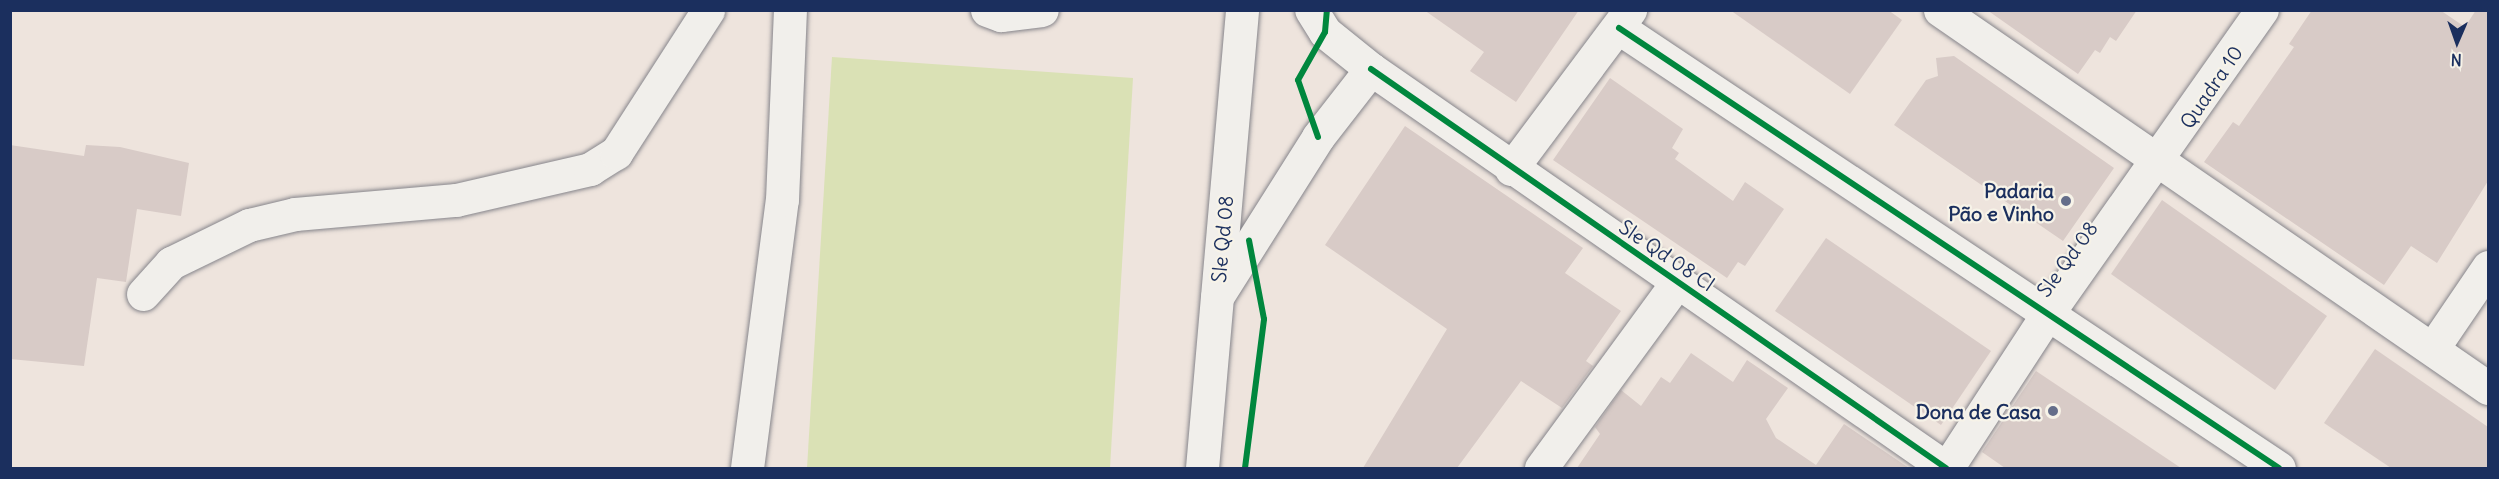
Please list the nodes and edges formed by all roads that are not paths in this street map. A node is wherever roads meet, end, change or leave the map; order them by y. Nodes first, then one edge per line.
1 (708, 10) edge
2 (790, 10) edge
3 (987, 10) edge
4 (1042, 10) edge
5 (1242, 10) edge
6 (1311, 10) edge
7 (1940, 10) edge
8 (2262, 10) edge
9 (1624, 19) edge
10 (1371, 69) junction
11 (2159, 162) junction
12 (1511, 169) junction
13 (2488, 267) edge
14 (1677, 282) junction
15 (143, 294) dead end
16 (1217, 297) junction
17 (2048, 314) junction
18 (2433, 348) junction
19 (2488, 388) edge
20 (747, 468) edge
21 (1202, 468) edge
22 (1541, 468) edge
23 (1946, 468) edge
24 (2279, 468) edge

1 - 15 street
2 - 20 street
3 - 4 street
5 - 16 street, Sle Qd 08
6 - 10 street, Sle Qd 08 Cl
7 - 11 street
8 - 11 street, Quadra 10
9 - 12 street
9 - 17 street
10 - 12 street, Sle Qd 08 Cl
10 - 16 street
11 - 17 street, Sle Qd 08
11 - 18 street
12 - 14 street, Sle Qd 08 Cl
13 - 18 street
14 - 22 street
14 - 23 street, Sle Qd 08 Cl
16 - 21 street, Sle Qd 08
17 - 23 street, Sle Qd 08
17 - 24 street
18 - 19 street

